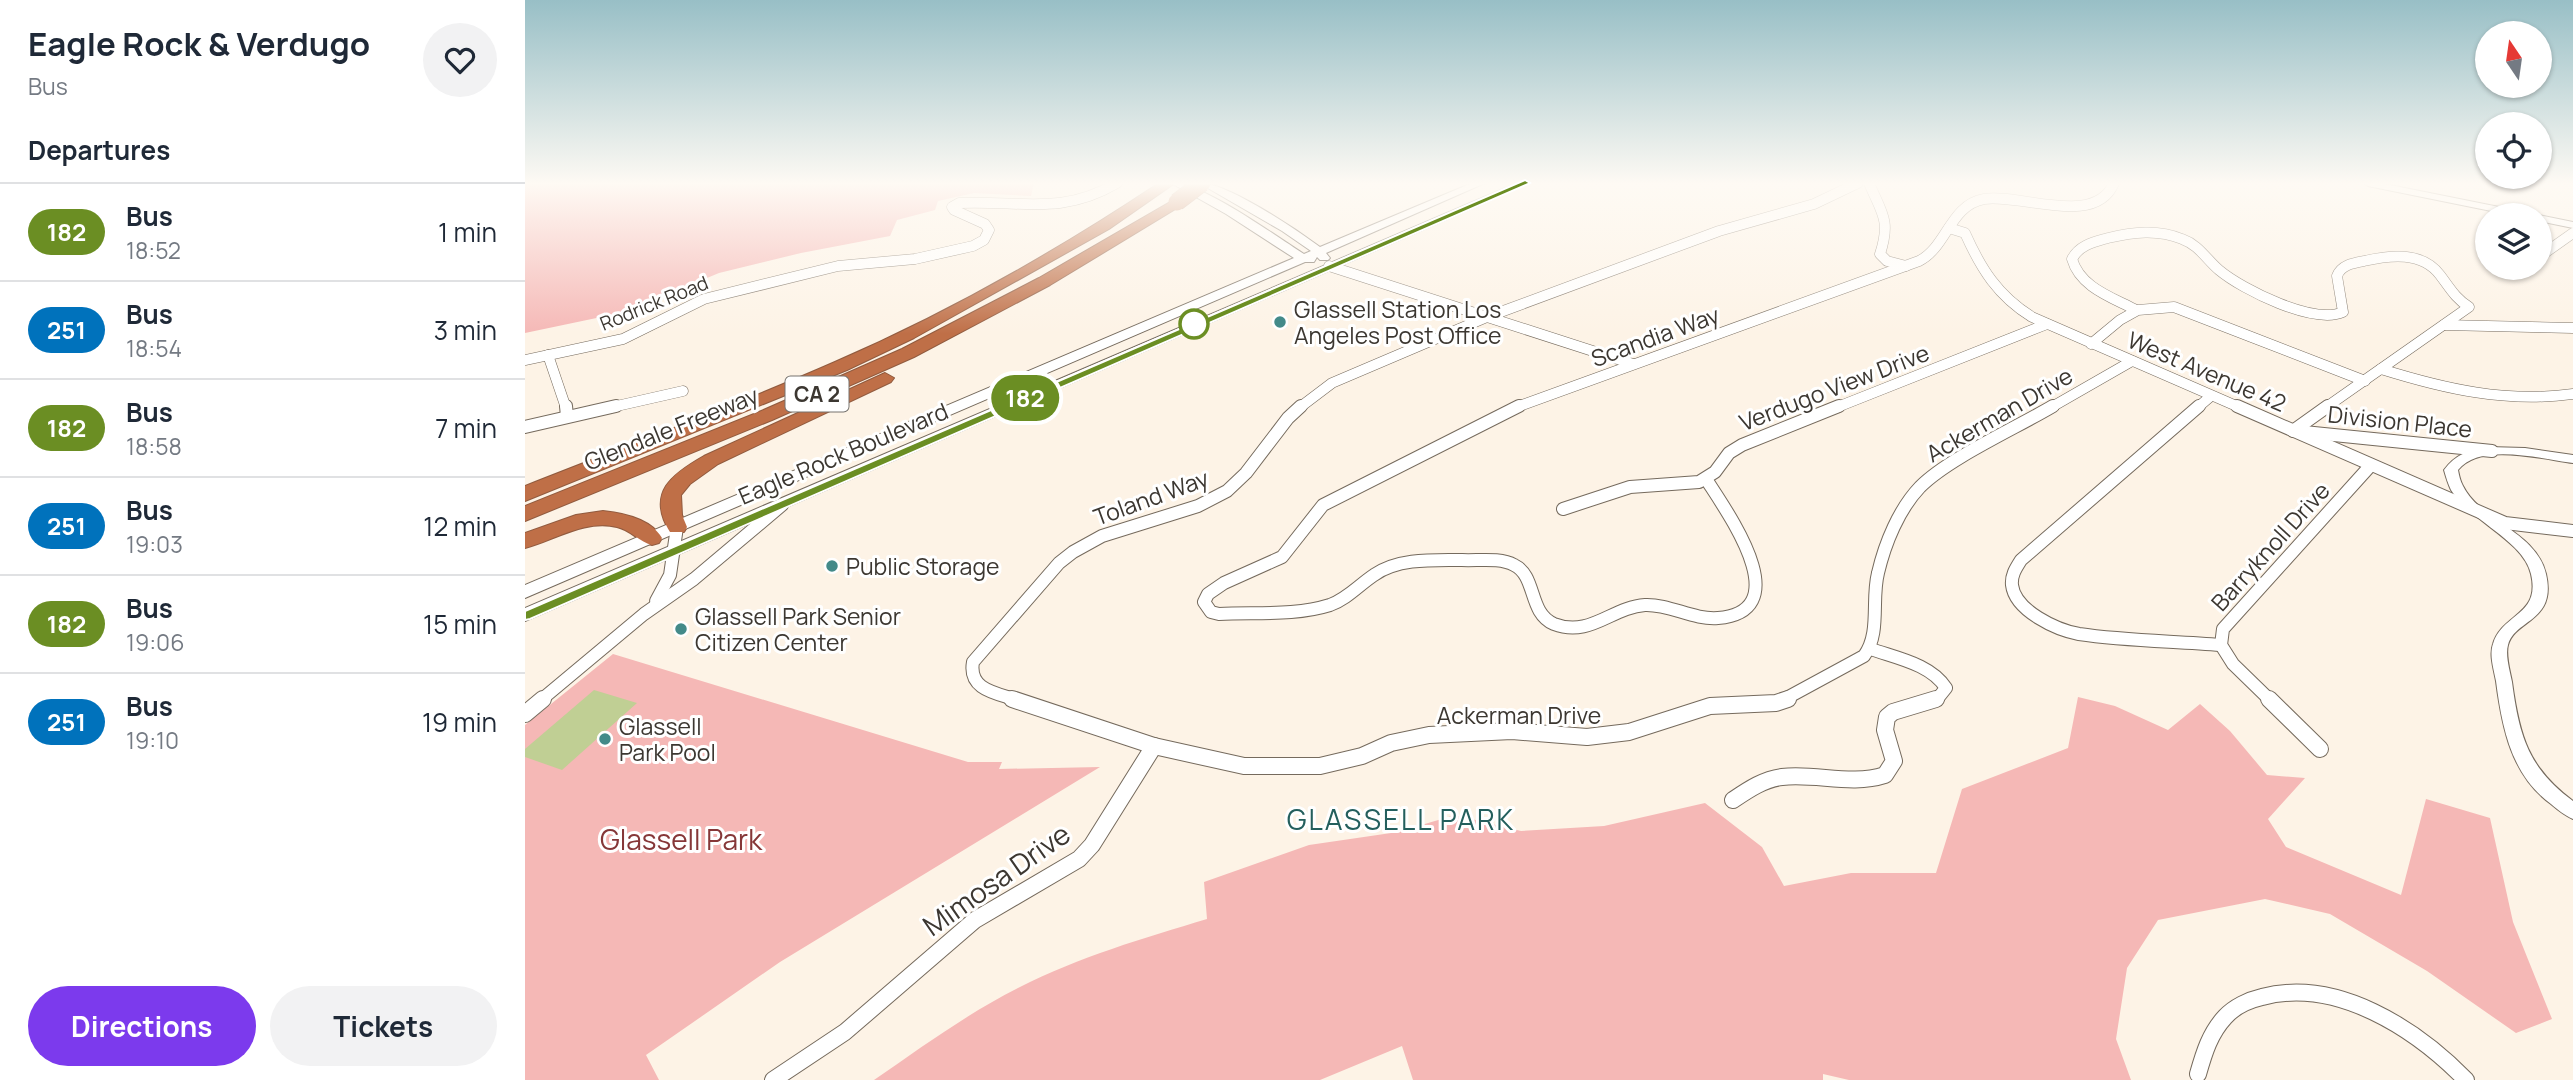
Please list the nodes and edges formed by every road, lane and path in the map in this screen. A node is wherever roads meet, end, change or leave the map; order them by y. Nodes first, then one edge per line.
1 (987, 233) edge
2 (1091, 233) edge
3 (1128, 233) edge
4 (1261, 233) edge
5 (1289, 233) edge
6 (1361, 233) edge
7 (1407, 233) edge
8 (1713, 233) edge
9 (1887, 233) edge
10 (1945, 233) edge
11 (1965, 233) edge
12 (2128, 233) edge
13 (2152, 233) edge
14 (2573, 233) edge
15 (2552, 248) edge
16 (1319, 251) junction
17 (1099, 252) junction
18 (1302, 258) junction
19 (1329, 266) junction
20 (1907, 266) junction
21 (2134, 309) junction
22 (1177, 312) junction
23 (1487, 317) junction
24 (2047, 324) junction
25 (2444, 325) junction
26 (2573, 328) edge
27 (1148, 344) junction
28 (2091, 344) junction
29 (548, 355) junction
30 (525, 360) edge
31 (2132, 361) junction
32 (1633, 364) junction
33 (2381, 369) junction
34 (2365, 381) junction
35 (683, 391) dead end
36 (2573, 394) edge
37 (2211, 396) junction
38 (568, 416) junction
39 (525, 427) edge
40 (2293, 431) junction
41 (2503, 452) junction
42 (2573, 459) edge
43 (2371, 465) junction
44 (1706, 479) junction
45 (525, 494) edge
46 (785, 502) junction
47 (1563, 509) dead end
48 (525, 514) edge
49 (2483, 514) junction
50 (677, 527) junction
51 (2573, 531) edge
52 (652, 538) junction
53 (525, 541) edge
54 (674, 550) junction
55 (525, 592) edge
56 (644, 614) junction
57 (525, 615) edge
58 (2221, 645) junction
59 (1871, 649) junction
60 (525, 714) edge
61 (1154, 746) junction
62 (2320, 749) dead end
63 (1733, 800) dead end
64 (2573, 811) edge
65 (2198, 1074) dead end
66 (773, 1080) edge
67 (2466, 1080) edge

1 - 29 street, Rodrick Road
2 - 45 highway, Glendale Freeway / CA 2
3 - 17 highway, Glendale Freeway / CA 2, bridge
4 - 18 main road
5 - 16 main road
6 - 16 main road, Eagle Rock Boulevard
7 - 19 main road, Eagle Rock Boulevard
8 - 23 street, Toland Way
9 - 20 street
10 - 20 street, Scandia Way
11 - 24 street, West Avenue 42
12 - 21 street
13 - 25 street
14 - 15 street
16 - 18 main road, Eagle Rock Boulevard
16 - 19 main road
17 - 48 highway, Glendale Freeway / CA 2
17 - 50 highway
18 - 19 main road
18 - 22 main road, Eagle Rock Boulevard
19 - 23 street
19 - 27 main road, Eagle Rock Boulevard
20 - 32 street, Scandia Way
21 - 28 street
21 - 34 street
22 - 27 main road
22 - 50 main road, Eagle Rock Boulevard
23 - 32 street
23 - 61 street, Toland Way
24 - 28 street, West Avenue 42
24 - 44 street, Verdugo View Drive
25 - 26 street
25 - 33 street
27 - 46 main road, Eagle Rock Boulevard
28 - 31 street, West Avenue 42
29 - 30 street, Rodrick Road
29 - 38 street
31 - 37 street, West Avenue 42
31 - 59 street, Ackerman Drive
32 - 44 street, Scandia Way
33 - 34 street
33 - 36 street
34 - 40 street
35 - 38 street
37 - 40 street, West Avenue 42
37 - 58 street
38 - 39 street
40 - 41 street, Division Place
40 - 43 street, West Avenue 42
41 - 42 street
41 - 49 street
43 - 49 street, West Avenue 42
43 - 58 street, Barryknoll Drive
44 - 47 street
46 - 54 main road, Eagle Rock Boulevard
46 - 56 street
49 - 51 street, West Avenue 42
49 - 64 street
50 - 52 main road, Eagle Rock Boulevard
50 - 54 street
52 - 53 highway
52 - 54 street
52 - 55 main road, Eagle Rock Boulevard
54 - 56 street
54 - 57 main road, Eagle Rock Boulevard
56 - 60 street
58 - 62 street, Barryknoll Drive
59 - 61 street, Ackerman Drive
59 - 63 street
61 - 66 street, Mimosa Drive
65 - 67 street

